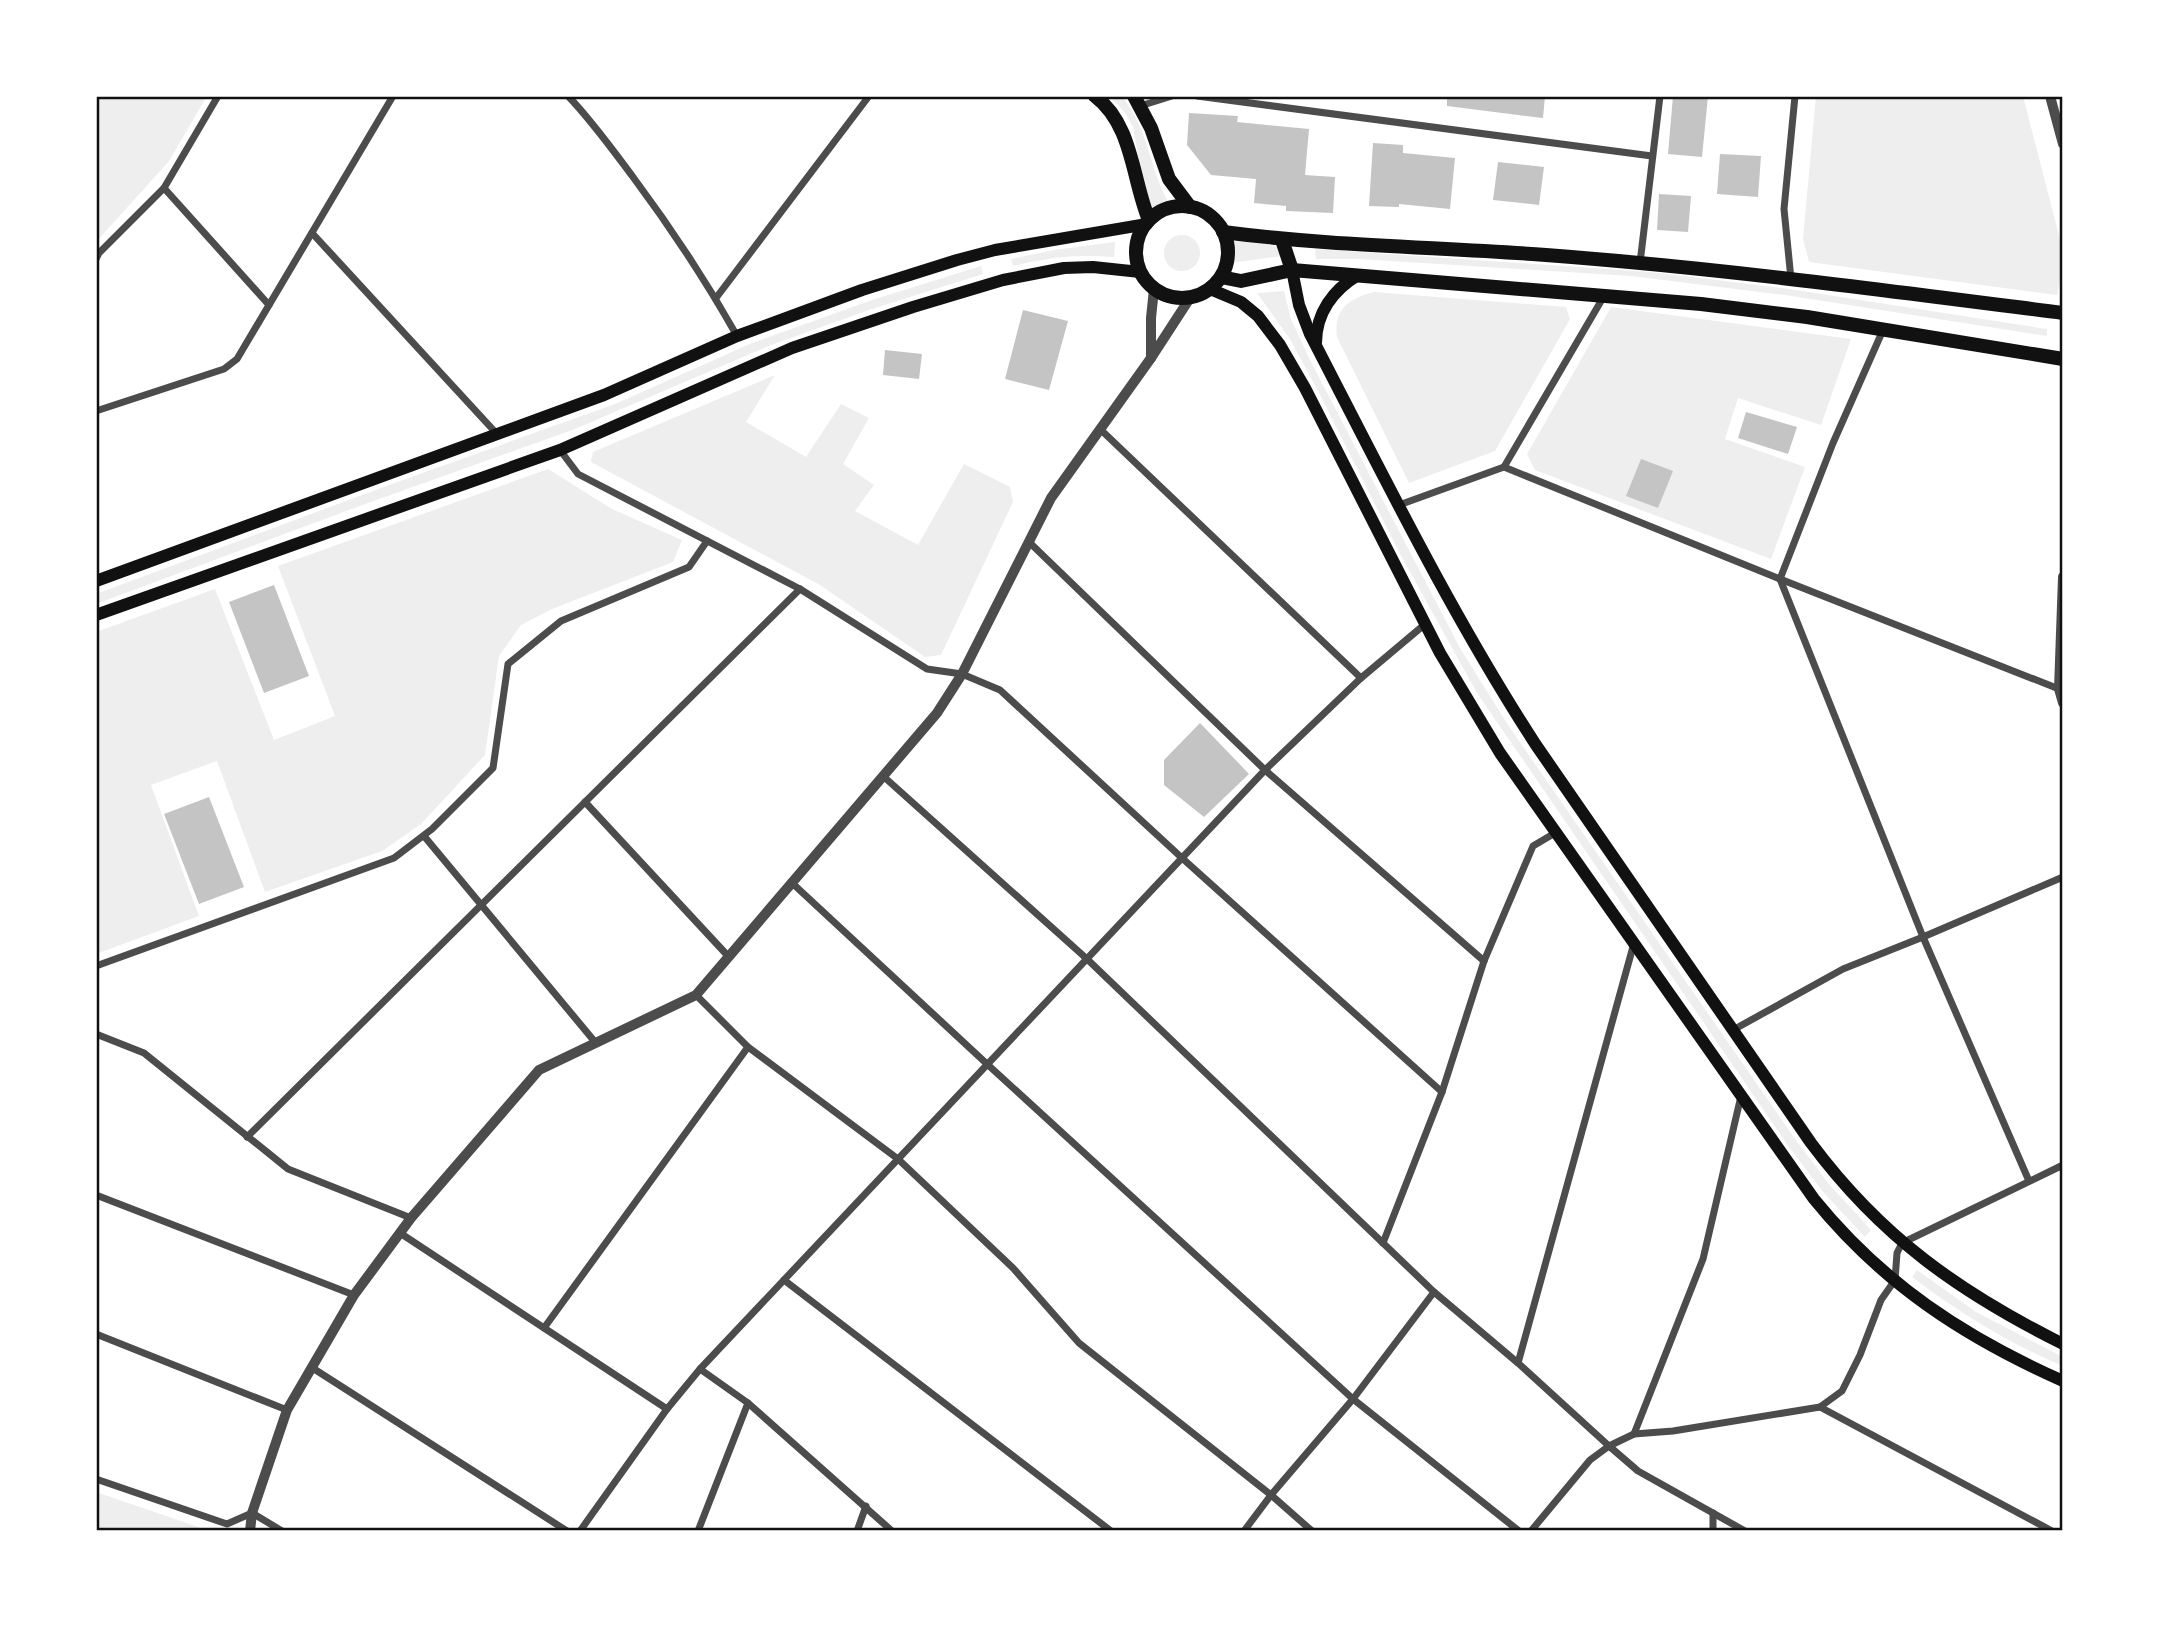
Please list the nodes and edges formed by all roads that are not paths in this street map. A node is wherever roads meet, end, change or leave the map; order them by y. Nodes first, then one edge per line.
1 (218, 96) edge
2 (393, 96) edge
3 (568, 96) edge
4 (869, 96) edge
5 (1095, 96) edge
6 (1172, 96) edge
7 (1198, 96) edge
8 (1660, 96) edge
9 (1795, 96) edge
10 (2050, 96) edge
11 (1137, 101) edge
12 (2061, 133) edge
13 (2063, 144) edge
14 (1653, 156) junction
15 (164, 188) junction
16 (1190, 207) junction
17 (1148, 222) junction
18 (1223, 232) junction
19 (312, 233) junction
20 (1282, 240) junction
21 (96, 259) edge
22 (1640, 263) junction
23 (1292, 270) junction
24 (1140, 272) junction
25 (1358, 275) junction
26 (1221, 277) junction
27 (1791, 279) junction
28 (1154, 289) junction
29 (1210, 289) junction
30 (1604, 296) junction
31 (716, 298) junction
32 (1190, 298) junction
33 (269, 305) junction
34 (2063, 313) edge
35 (1883, 330) junction
36 (737, 336) junction
37 (1316, 346) junction
38 (1151, 358) junction
39 (2063, 359) edge
40 (96, 411) edge
41 (1100, 429) junction
42 (497, 434) junction
43 (560, 450) junction
44 (1504, 467) junction
45 (1399, 505) junction
46 (707, 541) junction
47 (1029, 542) junction
48 (2063, 577) edge
49 (1780, 579) junction
50 (96, 581) edge
51 (800, 589) junction
52 (96, 615) edge
53 (1424, 625) junction
54 (961, 674) junction
55 (1361, 678) junction
56 (2059, 689) junction
57 (2063, 703) edge
58 (1265, 770) junction
59 (883, 776) junction
60 (585, 802) junction
61 (1555, 833) junction
62 (424, 836) junction
63 (1182, 859) junction
64 (2063, 877) edge
65 (791, 882) junction
66 (481, 905) junction
67 (1923, 937) junction
68 (1634, 943) junction
69 (728, 956) junction
70 (1087, 959) junction
71 (1484, 961) junction
72 (96, 966) edge
73 (696, 995) junction
74 (1733, 1030) junction
75 (96, 1034) edge
76 (595, 1042) junction
77 (748, 1046) junction
78 (987, 1064) junction
79 (1442, 1092) junction
80 (1741, 1096) junction
81 (247, 1137) junction
82 (898, 1159) junction
83 (2063, 1166) edge
84 (2029, 1181) junction
85 (96, 1195) edge
86 (411, 1218) junction
87 (400, 1233) junction
88 (1383, 1243) junction
89 (1902, 1243) junction
90 (784, 1280) junction
91 (1895, 1280) junction
92 (1434, 1292) junction
93 (354, 1296) junction
94 (544, 1328) junction
95 (96, 1334) edge
96 (2063, 1344) edge
97 (1518, 1363) junction
98 (311, 1367) junction
99 (701, 1369) junction
100 (2063, 1381) edge
101 (1353, 1399) junction
102 (748, 1403) junction
103 (1820, 1407) junction
104 (667, 1409) junction
105 (287, 1410) junction
106 (1634, 1434) junction
107 (1609, 1446) junction
108 (96, 1479) edge
109 (1271, 1495) junction
110 (866, 1506) junction
111 (251, 1513) junction
112 (1713, 1513) junction
113 (250, 1531) edge
114 (282, 1531) edge
115 (567, 1531) edge
116 (580, 1531) edge
117 (698, 1531) edge
118 (857, 1531) edge
119 (892, 1531) edge
120 (1111, 1531) edge
121 (1244, 1531) edge
122 (1312, 1531) edge
123 (1519, 1531) edge
124 (1531, 1531) edge
125 (1713, 1531) edge
126 (1745, 1531) edge
127 (2052, 1531) edge

1 - 15 street
2 - 19 street
3 - 31 street
4 - 31 street
5 - 17 main road
6 - 11 street
7 - 14 street
8 - 14 street
9 - 27 street
10 - 12 street
11 - 16 main road
12 - 13 street
14 - 22 street
15 - 21 street
15 - 33 street
16 - 17 main road
16 - 18 main road
17 - 24 main road
17 - 36 main road
18 - 20 main road
18 - 26 main road
19 - 33 street
19 - 42 street
20 - 22 main road
20 - 23 main road
22 - 27 main road
23 - 25 main road
23 - 26 main road
23 - 37 main road
24 - 28 main road
24 - 43 main road
25 - 30 main road
25 - 37 main road
26 - 29 main road
27 - 34 main road
28 - 32 main road
28 - 38 street
29 - 32 main road
29 - 53 main road
30 - 35 main road
30 - 44 street
31 - 36 street
32 - 38 street
33 - 40 street
35 - 39 main road
35 - 49 street
36 - 42 main road
37 - 45 main road
38 - 41 street
41 - 47 street
41 - 55 street
42 - 50 main road
43 - 46 street
43 - 52 main road
44 - 45 street
44 - 49 street
45 - 74 main road
46 - 51 street
46 - 62 street
47 - 54 street
47 - 58 street
48 - 56 street
49 - 56 street
49 - 67 street
51 - 54 street
51 - 60 street
53 - 55 street
53 - 61 main road
54 - 59 street
54 - 63 street
55 - 58 street
56 - 57 street
58 - 63 street
58 - 71 street
59 - 65 street
59 - 70 street
60 - 66 street
60 - 69 street
61 - 68 main road
61 - 71 street
62 - 66 street
62 - 72 street
63 - 70 street
63 - 79 street
64 - 67 street
65 - 69 street
65 - 78 street
66 - 76 street
66 - 81 street
67 - 74 street
67 - 84 street
68 - 80 main road
68 - 97 street
69 - 73 street
70 - 78 street
70 - 88 street
71 - 79 street
73 - 76 street
73 - 77 street
74 - 89 main road
75 - 81 street
76 - 86 street
77 - 82 street
77 - 94 street
78 - 82 street
78 - 101 street
79 - 88 street
80 - 91 main road
80 - 106 street
81 - 86 street
82 - 90 street
82 - 109 street
83 - 84 street
84 - 89 street
85 - 93 street
86 - 87 street
87 - 93 street
87 - 94 street
88 - 92 street
89 - 91 street
89 - 96 main road
90 - 99 street
90 - 120 street
91 - 100 main road
91 - 103 street
92 - 97 street
92 - 101 street
93 - 98 street
94 - 104 street
95 - 105 street
97 - 107 street
98 - 105 street
98 - 115 street
99 - 102 street
99 - 104 street
101 - 109 street
101 - 123 street
102 - 110 street
102 - 117 street
103 - 106 street
103 - 127 street
104 - 116 street
105 - 111 street
106 - 107 street
107 - 112 street
107 - 124 street
108 - 111 street
109 - 121 street
109 - 122 street
110 - 118 street
110 - 119 street
111 - 113 street
111 - 114 street
112 - 125 street
112 - 126 street

